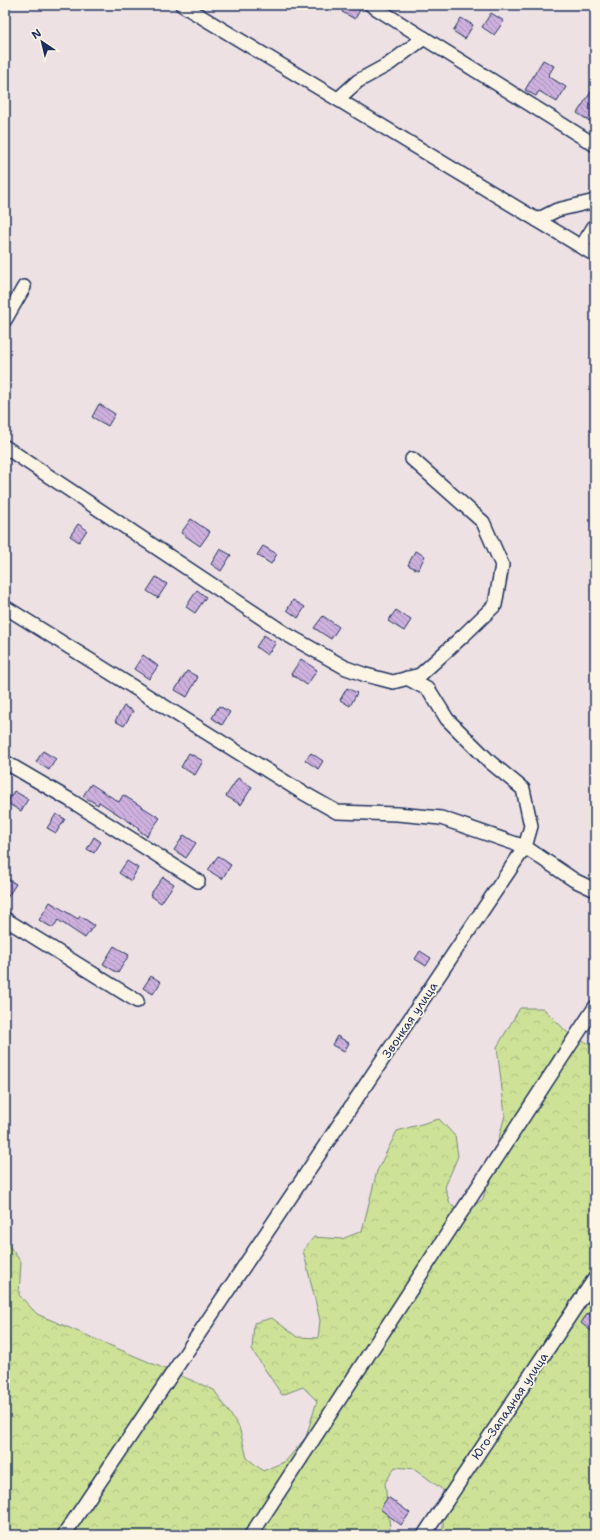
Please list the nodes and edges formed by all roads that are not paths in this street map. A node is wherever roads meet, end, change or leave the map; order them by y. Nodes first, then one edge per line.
1 (182, 5) edge
2 (371, 5) edge
3 (424, 38) junction
4 (338, 100) junction
5 (595, 145) edge
6 (595, 201) edge
7 (537, 220) junction
8 (595, 225) edge
9 (581, 247) junction
10 (595, 255) edge
11 (24, 287) dead end
12 (5, 320) edge
13 (5, 448) edge
14 (412, 459) dead end
15 (5, 607) edge
16 (407, 678) junction
17 (5, 762) edge
18 (525, 847) junction
19 (198, 881) dead end
20 (595, 890) edge
21 (5, 919) edge
22 (137, 1001) dead end
23 (595, 1007) edge
24 (595, 1278) edge
25 (64, 1535) edge
26 (251, 1535) edge
27 (424, 1535) edge

1 - 4 street
2 - 3 street
3 - 4 street
3 - 5 street
4 - 7 street
6 - 7 street
7 - 9 street
8 - 9 street
9 - 10 street
11 - 12 street
13 - 16 street
14 - 16 street
15 - 18 street
16 - 18 street, Звонкая улица
17 - 19 street
18 - 20 street
18 - 25 street, Звонкая улица
21 - 22 street
23 - 26 street
24 - 27 street, Юго-Западная улица

